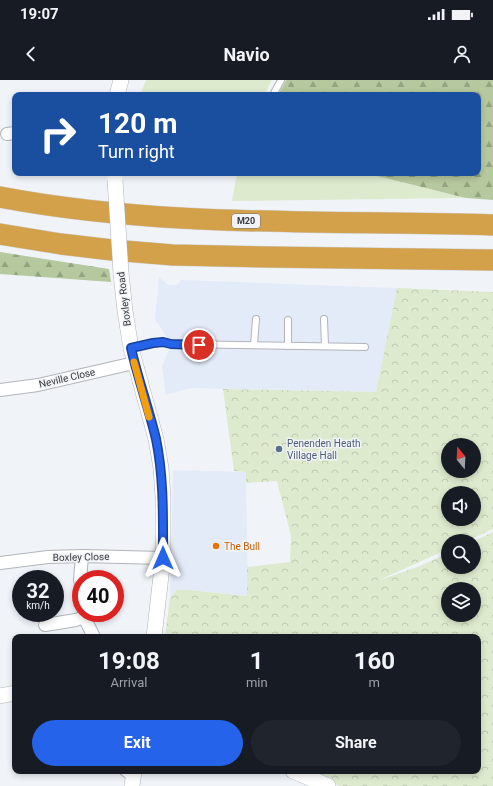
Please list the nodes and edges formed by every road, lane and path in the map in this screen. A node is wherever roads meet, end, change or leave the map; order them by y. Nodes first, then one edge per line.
1 (281, 80) edge
2 (275, 92) edge
3 (115, 176) edge
4 (0, 197) edge
5 (493, 226) edge
6 (0, 234) edge
7 (493, 260) edge
8 (256, 319) dead end
9 (324, 319) dead end
10 (288, 320) dead end
11 (254, 345) junction
12 (288, 346) junction
13 (325, 346) junction
14 (365, 346) dead end
15 (131, 348) junction
16 (134, 363) junction
17 (0, 390) edge
18 (82, 556) junction
19 (163, 558) junction
20 (0, 563) edge
21 (81, 570) edge
22 (72, 621) edge
23 (87, 622) edge
24 (45, 625) dead end
25 (93, 634) edge
26 (154, 634) edge
27 (12, 694) edge
28 (0, 696) edge
29 (299, 774) edge
30 (322, 785) edge

1 - 2 lane
3 - 15 street, Boxley Road, bridge
4 - 5 highway, M20
6 - 7 highway
8 - 11 lane
9 - 13 lane
10 - 12 lane
11 - 12 lane
11 - 15 lane
12 - 13 lane
13 - 14 lane
15 - 16 street, Boxley Road
16 - 17 street, Neville Close
16 - 19 street, Boxley Road
18 - 19 street, Boxley Close
18 - 20 street, Boxley Close
18 - 21 street
19 - 26 street, Boxley Road
22 - 24 street
23 - 25 street
27 - 28 street
29 - 30 street

